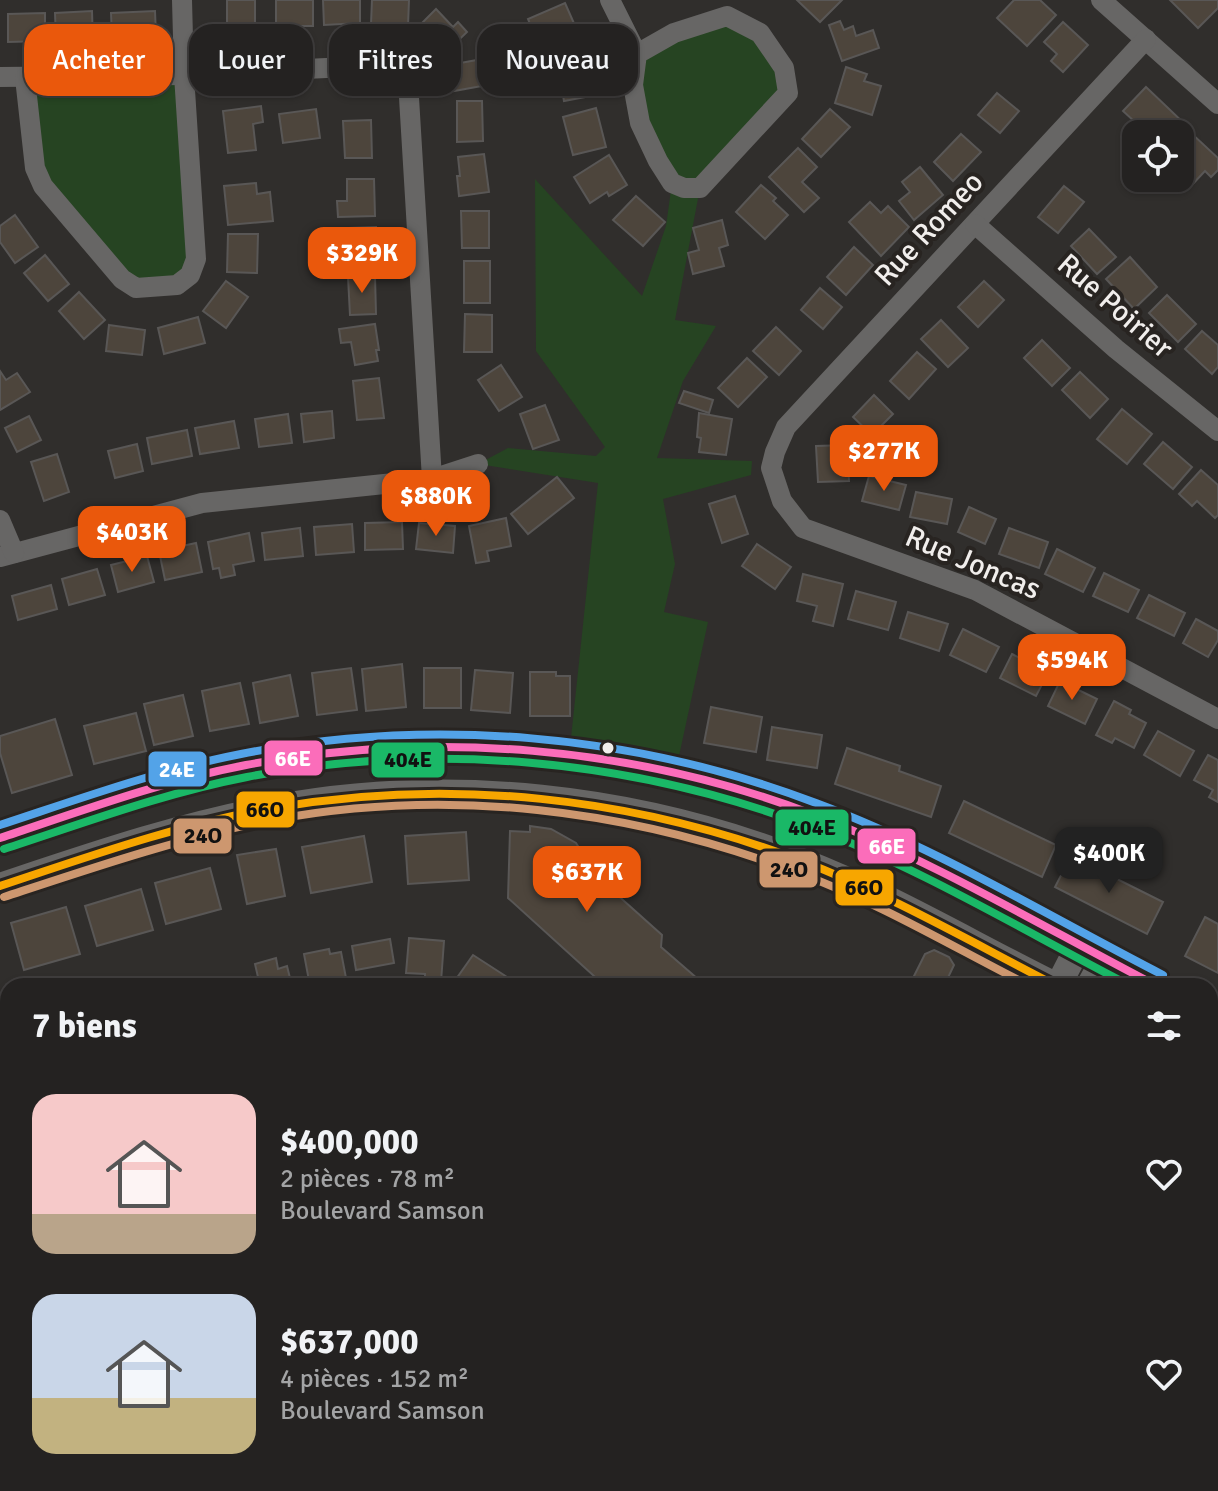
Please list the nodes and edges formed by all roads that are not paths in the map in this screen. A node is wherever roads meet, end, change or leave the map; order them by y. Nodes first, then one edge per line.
1 (182, 0) edge
2 (610, 0) edge
3 (1101, 0) edge
4 (622, 24) edge
5 (1146, 39) junction
6 (637, 54) joint
7 (173, 75) edge
8 (184, 75) junction
9 (0, 77) edge
10 (24, 78) edge
11 (27, 96) edge
12 (1218, 104) edge
13 (975, 224) junction
14 (1218, 431) edge
15 (478, 464) dead end
16 (771, 468) joint
17 (432, 479) junction
18 (0, 520) edge
19 (7, 555) edge
20 (1218, 719) edge
21 (0, 838) edge
22 (0, 886) edge
23 (1079, 945) junction
24 (1104, 959) junction
25 (1041, 978) edge
26 (1061, 978) edge
27 (1093, 978) edge
28 (1141, 978) edge

1 - 8 street
2 - 4 street
3 - 5 street
5 - 12 street
5 - 13 street, Rue Romeo
6 - 6 street
7 - 8 street
8 - 11 street
8 - 17 street
9 - 10 street
13 - 14 street, Rue Poirier
13 - 16 street, Rue Romeo
15 - 17 street
16 - 20 street, Rue Joncas
17 - 19 street
18 - 19 street
21 - 23 street
22 - 25 street
23 - 24 street
23 - 26 street
24 - 27 street
24 - 28 street

